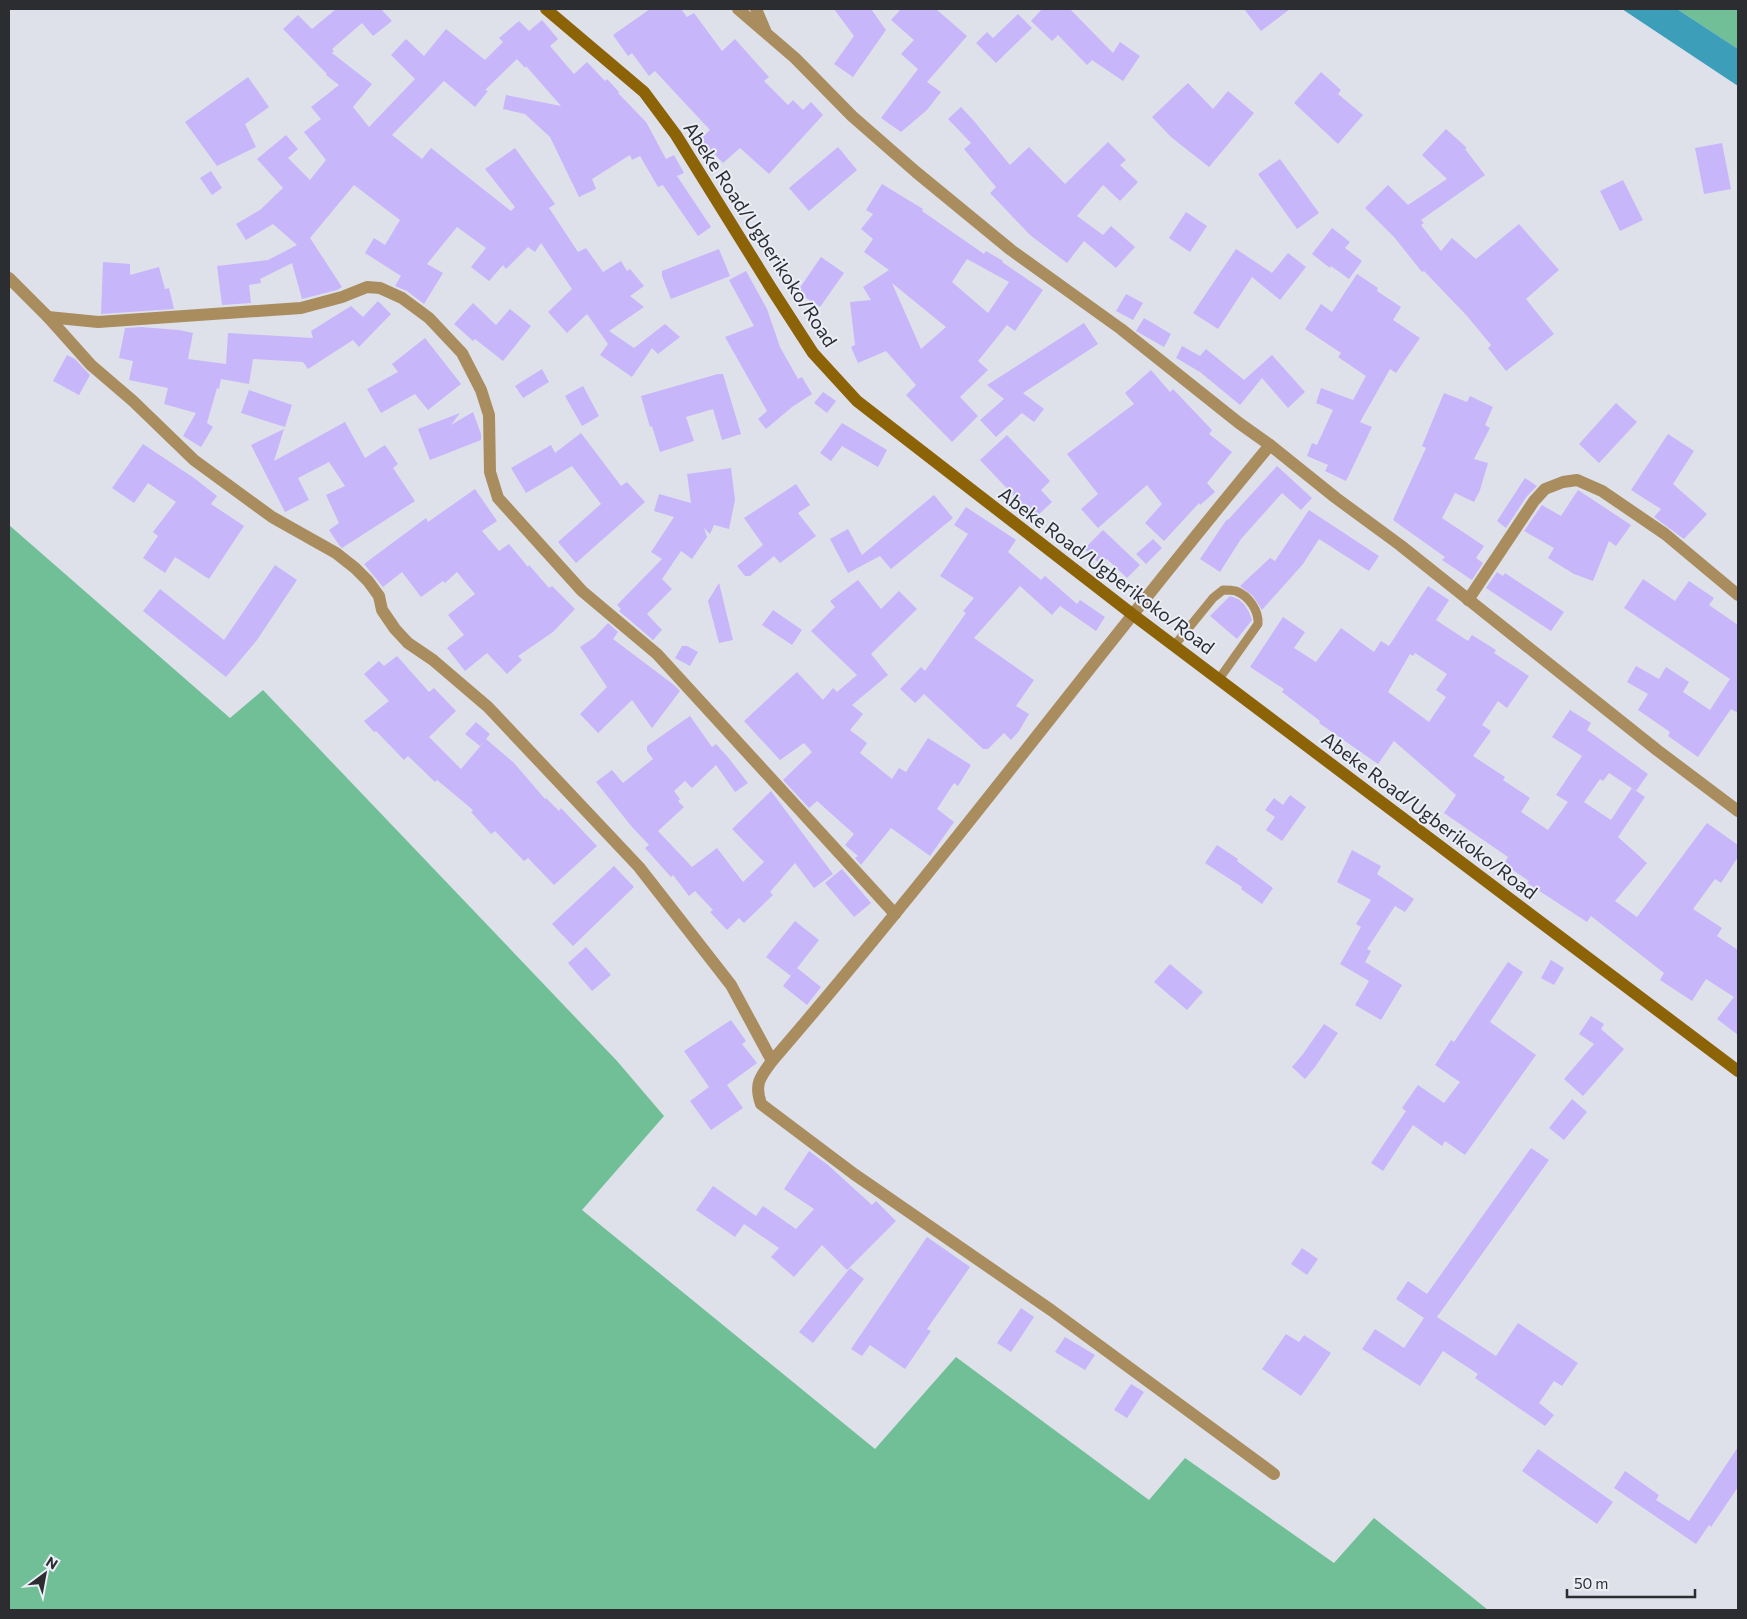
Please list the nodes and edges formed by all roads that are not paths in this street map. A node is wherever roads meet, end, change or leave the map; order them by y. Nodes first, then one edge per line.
1 (546, 9) edge
2 (738, 9) edge
3 (756, 9) edge
4 (765, 33) junction
5 (9, 278) edge
6 (48, 317) junction
7 (1270, 445) junction
8 (1738, 595) edge
9 (1468, 600) junction
10 (1132, 614) junction
11 (1174, 646) junction
12 (1219, 679) junction
13 (1738, 811) edge
14 (896, 914) junction
15 (772, 1061) junction
16 (1738, 1071) edge
17 (1274, 1474) dead end

1 - 10 street, Abeke Road/Ugberikoko/Road
2 - 4 street
3 - 4 street
4 - 7 street
5 - 6 street
6 - 14 street
6 - 15 street
7 - 9 street
7 - 10 street
8 - 9 street
9 - 13 street
10 - 11 street, Abeke Road/Ugberikoko/Road
10 - 14 street
11 - 12 street, Abeke Road/Ugberikoko/Road
11 - 12 lane
12 - 16 street, Abeke Road/Ugberikoko/Road
14 - 15 street
15 - 17 street

